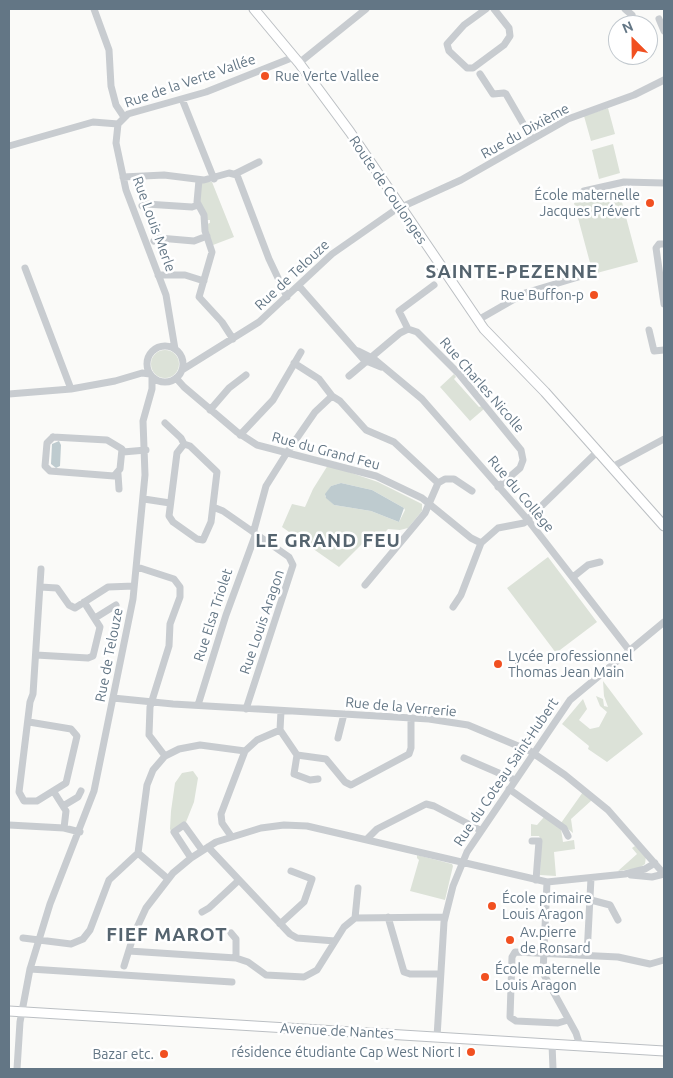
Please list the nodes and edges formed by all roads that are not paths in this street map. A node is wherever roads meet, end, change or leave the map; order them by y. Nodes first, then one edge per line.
1 (95, 9) edge
2 (254, 9) edge
3 (366, 9) edge
4 (486, 9) edge
5 (494, 9) edge
6 (625, 9) edge
7 (632, 15) dead end
8 (659, 19) dead end
9 (664, 31) edge
10 (296, 60) junction
11 (480, 74) dead end
12 (664, 80) edge
13 (182, 99) junction
14 (124, 117) junction
15 (118, 124) junction
16 (532, 139) junction
17 (9, 146) edge
18 (259, 162) dead end
19 (234, 174) junction
20 (122, 177) junction
21 (214, 179) junction
22 (199, 180) junction
23 (664, 182) edge
24 (584, 191) dead end
25 (198, 205) junction
26 (142, 206) dead end
27 (399, 208) junction
28 (207, 236) junction
29 (154, 241) dead end
30 (664, 244) edge
31 (25, 268) dead end
32 (158, 275) junction
33 (586, 275) dead end
34 (204, 281) junction
35 (434, 285) dead end
36 (299, 286) junction
37 (287, 297) junction
38 (664, 304) edge
39 (478, 320) junction
40 (408, 329) junction
41 (648, 330) dead end
42 (171, 334) junction
43 (233, 339) junction
44 (162, 346) junction
45 (175, 349) junction
46 (664, 350) edge
47 (300, 352) dead end
48 (181, 356) junction
49 (200, 358) junction
50 (368, 359) junction
51 (147, 363) junction
52 (294, 364) junction
53 (182, 370) junction
54 (246, 374) dead end
55 (151, 375) junction
56 (131, 376) junction
57 (349, 376) dead end
58 (176, 378) junction
59 (165, 382) junction
60 (71, 389) junction
61 (9, 394) edge
62 (332, 396) junction
63 (150, 398) junction
64 (210, 410) junction
65 (165, 423) dead end
66 (240, 435) junction
67 (664, 439) edge
68 (184, 444) junction
69 (146, 450) junction
70 (598, 451) junction
71 (123, 452) junction
72 (287, 453) junction
73 (612, 467) junction
74 (116, 475) junction
75 (438, 483) junction
76 (498, 486) junction
77 (119, 489) dead end
78 (472, 491) dead end
79 (144, 499) junction
80 (170, 502) junction
81 (428, 502) junction
82 (213, 507) junction
83 (528, 520) junction
84 (664, 526) edge
85 (254, 533) junction
86 (481, 542) junction
87 (600, 562) dead end
88 (137, 567) junction
89 (41, 570) dead end
90 (573, 576) junction
91 (365, 584) dead end
92 (40, 586) junction
93 (134, 586) junction
94 (84, 602) junction
95 (116, 605) dead end
96 (453, 607) dead end
97 (95, 618) junction
98 (664, 622) edge
99 (629, 650) junction
100 (36, 655) junction
101 (113, 698) junction
102 (151, 702) junction
103 (198, 706) junction
104 (246, 709) junction
105 (281, 711) junction
106 (344, 714) junction
107 (411, 718) junction
108 (29, 722) junction
109 (280, 730) junction
110 (338, 738) dead end
111 (246, 751) junction
112 (534, 753) junction
113 (298, 755) junction
114 (165, 756) junction
115 (464, 758) dead end
116 (318, 779) dead end
117 (515, 780) junction
118 (509, 789) junction
119 (81, 790) dead end
120 (54, 792) junction
121 (63, 806) junction
122 (9, 825) edge
123 (64, 828) junction
124 (480, 830) junction
125 (80, 832) junction
126 (231, 836) junction
127 (568, 836) dead end
128 (367, 839) junction
129 (532, 841) dead end
130 (205, 849) junction
131 (138, 853) junction
132 (191, 858) junction
133 (462, 862) junction
134 (655, 864) junction
135 (291, 871) dead end
136 (625, 874) junction
137 (664, 874) edge
138 (591, 878) junction
139 (168, 879) junction
140 (536, 880) junction
141 (238, 881) junction
142 (547, 882) junction
143 (358, 888) dead end
144 (591, 900) junction
145 (202, 912) dead end
146 (388, 917) junction
147 (445, 917) junction
148 (355, 918) junction
149 (618, 920) dead end
150 (280, 924) junction
151 (232, 933) dead end
152 (23, 938) dead end
153 (39, 940) junction
154 (335, 941) junction
155 (128, 951) junction
156 (543, 952) junction
157 (587, 955) junction
158 (236, 958) junction
159 (664, 960) edge
160 (124, 966) dead end
161 (30, 969) junction
162 (440, 974) junction
163 (232, 982) dead end
164 (24, 1001) junction
165 (9, 1011) edge
166 (22, 1012) junction
167 (568, 1020) junction
168 (437, 1037) junction
169 (552, 1044) junction
170 (580, 1046) junction
171 (664, 1051) edge
172 (18, 1069) edge
173 (553, 1069) edge

1 - 14 street
2 - 10 main road, Route de Coulonges
3 - 10 street, Rue de la Verte Vallée
4 - 5 street
6 - 7 street
8 - 9 street
10 - 13 street, Rue de la Verte Vallée
10 - 27 main road, Route de Coulonges
11 - 16 street
12 - 16 street, Rue du Dixième
13 - 14 street, Rue de la Verte Vallée
13 - 21 street
14 - 15 street, Rue de la Verte Vallée
15 - 17 street, Rue de la Verte Vallée
15 - 20 street, Rue Louis Merle
16 - 27 street, Rue du Dixième
18 - 19 street
19 - 21 street
19 - 37 street
20 - 22 street
20 - 32 street, Rue Louis Merle
21 - 22 street
22 - 25 street
23 - 24 street
25 - 26 street
25 - 28 street
27 - 36 street, Rue de Telouze
27 - 39 main road, Route de Coulonges
28 - 29 street
28 - 34 street
30 - 38 street
31 - 60 street
32 - 34 street
32 - 42 street, Rue Louis Merle
33 - 39 street
34 - 43 street
35 - 40 street
36 - 37 street, Rue de Telouze
36 - 50 street, Rue du Collège
37 - 43 street, Rue de Telouze
39 - 70 main road, Route de Coulonges
40 - 50 street
40 - 76 street, Rue Charles Nicolle
41 - 46 street
42 - 44 street
42 - 45 street, Rue Louis Merle
43 - 49 street, Rue de Telouze
44 - 45 street
44 - 51 street
45 - 48 street
47 - 52 street
48 - 49 street
48 - 53 street
49 - 53 street, Rue de Telouze
50 - 57 street
50 - 76 street, Rue du Collège
51 - 55 street
51 - 56 street
52 - 62 street
52 - 66 street
53 - 58 street
54 - 64 street
55 - 56 street
55 - 59 street
55 - 63 street, Rue de Telouze
56 - 60 street
58 - 59 street
58 - 64 street, Rue du Grand Feu
59 - 63 street, Rue de Telouze
60 - 61 street
62 - 72 street, Rue Elsa Triolet
62 - 75 street
63 - 69 street, Rue de Telouze
64 - 66 street, Rue du Grand Feu
65 - 68 street
66 - 72 street, Rue du Grand Feu
67 - 73 street
68 - 80 street
68 - 82 street
69 - 71 street
69 - 79 street, Rue de Telouze
70 - 73 main road, Route de Coulonges
70 - 83 street
71 - 74 street
71 - 74 street
72 - 81 street, Rue du Grand Feu
72 - 85 street, Rue Elsa Triolet
73 - 84 main road, Route de Coulonges
74 - 77 street
75 - 78 street
75 - 81 street
76 - 83 street, Rue du Collège
79 - 80 street
79 - 88 street, Rue de Telouze
80 - 82 street
81 - 86 street, Rue du Grand Feu
81 - 91 street
82 - 85 street, Rue Louis Aragon
83 - 86 street
83 - 90 street, Rue du Collège
85 - 103 street, Rue Elsa Triolet
85 - 104 street, Rue Louis Aragon
86 - 96 street
87 - 90 street
88 - 93 street, Rue de Telouze
88 - 102 street
89 - 92 street
90 - 99 street, Rue du Collège
92 - 94 street
92 - 100 street
93 - 94 street
93 - 101 street, Rue de Telouze
94 - 97 street
95 - 97 street
97 - 100 street
98 - 99 street, Rue du Coteau Saint-Hubert
99 - 112 street, Rue du Coteau Saint-Hubert
100 - 108 street
101 - 102 street, Rue de la Verrerie
101 - 125 street, Rue de Telouze
102 - 103 street, Rue de la Verrerie
102 - 114 street
103 - 104 street, Rue de la Verrerie
104 - 105 street, Rue de la Verrerie
105 - 106 street, Rue de la Verrerie
105 - 109 street
106 - 107 street, Rue de la Verrerie
106 - 110 street
107 - 112 street, Rue de la Verrerie
107 - 113 street
108 - 120 street
108 - 120 street
109 - 111 street
109 - 113 street
111 - 114 street
111 - 126 street
112 - 117 street, Rue du Coteau Saint-Hubert
112 - 134 street, Rue de la Verrerie
113 - 116 street
114 - 131 street
115 - 117 street
117 - 118 street, Rue du Coteau Saint-Hubert
118 - 124 street, Rue du Coteau Saint-Hubert
118 - 127 street
119 - 121 street
120 - 121 street
121 - 123 street
122 - 123 street
123 - 125 street
124 - 128 street
124 - 133 street, Rue du Coteau Saint-Hubert
125 - 153 street, Rue de Telouze
126 - 128 street
126 - 130 street
128 - 133 street
129 - 140 street
130 - 132 street
130 - 132 street
130 - 141 street
131 - 139 street
131 - 153 street
132 - 139 street
133 - 140 street
133 - 147 street, Rue du Coteau Saint-Hubert
134 - 136 street
134 - 137 street, Rue de la Verrerie
135 - 150 street
136 - 137 street
136 - 138 street
138 - 142 street
138 - 144 street
139 - 155 street
140 - 142 street
141 - 145 street
141 - 150 street
142 - 156 street
143 - 148 street
144 - 149 street
144 - 157 street
146 - 147 street
146 - 148 street
146 - 162 street
147 - 162 street, Rue du Coteau Saint-Hubert
148 - 154 street
150 - 154 street
151 - 158 street
152 - 153 street
153 - 161 street, Rue de Telouze
153 - 164 street, Rue de Telouze
154 - 158 street
155 - 158 street
155 - 160 street
156 - 157 street
156 - 167 street
156 - 167 street
157 - 159 street
161 - 163 street
161 - 164 street, Rue de Telouze
162 - 168 street, Rue du Coteau Saint-Hubert
164 - 166 street, Rue de Telouze
165 - 166 main road, Avenue de Nantes
166 - 168 main road, Avenue de Nantes
166 - 172 street, Rue de Telouze
167 - 170 street
168 - 169 main road, Avenue de Nantes
169 - 170 main road, Avenue de Nantes
169 - 173 street
170 - 171 main road, Avenue de Nantes

